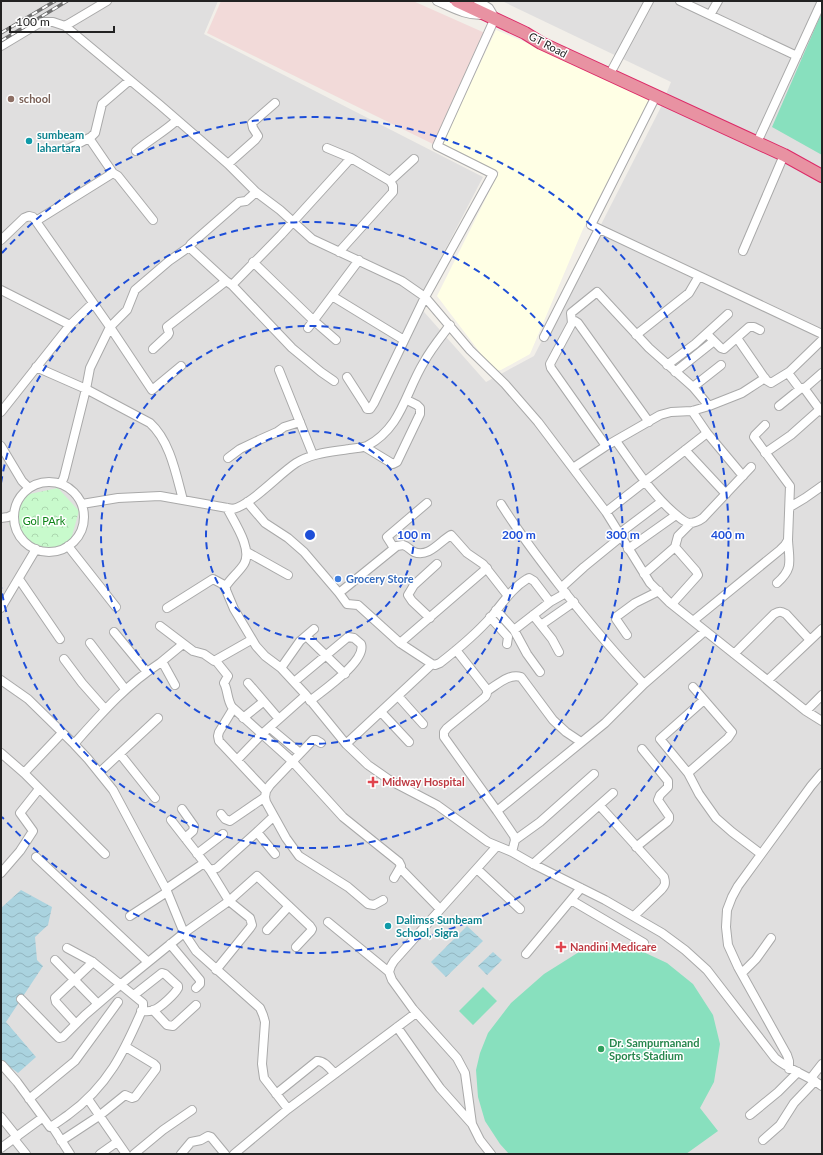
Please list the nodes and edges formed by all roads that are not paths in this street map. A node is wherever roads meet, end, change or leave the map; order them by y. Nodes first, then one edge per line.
1 (107, 1) edge
2 (437, 1) edge
3 (649, 1) edge
4 (680, 1) edge
5 (718, 1) edge
6 (822, 1) edge
7 (468, 3) edge
8 (710, 15) junction
9 (492, 16) junction
10 (65, 26) junction
11 (525, 33) junction
12 (1, 46) edge
13 (797, 56) junction
14 (614, 68) junction
15 (130, 80) junction
16 (656, 96) junction
17 (275, 103) dead end
18 (177, 120) junction
19 (760, 136) junction
20 (89, 138) junction
21 (327, 148) dead end
22 (68, 149) dead end
23 (136, 151) dead end
24 (785, 151) junction
25 (351, 158) junction
26 (414, 160) dead end
27 (228, 164) junction
28 (822, 166) edge
29 (113, 173) junction
30 (822, 176) edge
31 (390, 181) junction
32 (256, 192) junction
33 (36, 220) junction
34 (153, 220) dead end
35 (293, 221) junction
36 (599, 229) junction
37 (1, 240) edge
38 (189, 247) junction
39 (743, 251) dead end
40 (339, 252) junction
41 (359, 260) junction
42 (254, 262) junction
43 (699, 276) junction
44 (229, 283) junction
45 (1, 290) edge
46 (332, 296) junction
47 (425, 297) junction
48 (93, 303) junction
49 (728, 314) dead end
50 (313, 320) junction
51 (572, 323) junction
52 (70, 325) junction
53 (450, 325) junction
54 (110, 327) junction
55 (308, 328) dead end
56 (760, 330) dead end
57 (707, 334) junction
58 (822, 334) edge
59 (636, 335) junction
60 (544, 337) dead end
61 (737, 338) junction
62 (336, 340) dead end
63 (404, 340) junction
64 (822, 340) edge
65 (714, 341) junction
66 (153, 349) dead end
67 (667, 365) junction
68 (721, 365) dead end
69 (181, 366) dead end
70 (36, 367) junction
71 (279, 370) dead end
72 (675, 372) junction
73 (788, 373) junction
74 (822, 373) edge
75 (347, 377) dead end
76 (765, 378) junction
77 (334, 381) dead end
78 (693, 387) junction
79 (86, 389) junction
80 (802, 389) junction
81 (407, 400) junction
82 (709, 406) junction
83 (779, 406) dead end
84 (692, 411) junction
85 (821, 411) edge
86 (1, 412) edge
87 (300, 422) junction
88 (649, 422) junction
89 (765, 425) dead end
90 (707, 433) junction
91 (616, 441) junction
92 (1, 446) edge
93 (606, 446) junction
94 (365, 447) junction
95 (685, 450) junction
96 (765, 453) junction
97 (313, 455) junction
98 (228, 458) dead end
99 (751, 467) dead end
100 (573, 468) junction
101 (742, 476) junction
102 (644, 482) junction
103 (61, 484) junction
104 (822, 486) edge
105 (29, 488) junction
106 (726, 494) junction
107 (183, 500) junction
108 (247, 502) junction
109 (661, 502) junction
110 (427, 503) dead end
111 (82, 504) junction
112 (501, 504) dead end
113 (790, 507) junction
114 (228, 508) junction
115 (606, 512) junction
116 (14, 514) junction
117 (676, 515) junction
118 (1, 518) edge
119 (692, 523) junction
120 (621, 535) junction
121 (788, 540) junction
122 (68, 546) junction
123 (675, 547) junction
124 (394, 548) junction
125 (628, 549) junction
126 (36, 550) junction
127 (247, 552) junction
128 (437, 564) dead end
129 (487, 568) junction
130 (644, 574) junction
131 (288, 575) dead end
132 (19, 579) junction
133 (777, 583) dead end
134 (226, 586) junction
135 (564, 590) junction
136 (659, 591) junction
137 (339, 593) junction
138 (508, 596) junction
139 (550, 602) junction
140 (574, 602) junction
141 (672, 604) junction
142 (116, 607) dead end
143 (1, 608) edge
144 (167, 608) dead end
145 (496, 610) junction
146 (533, 614) junction
147 (490, 617) junction
148 (430, 618) junction
149 (693, 621) junction
150 (541, 625) junction
151 (160, 626) dead end
152 (314, 629) dead end
153 (822, 629) edge
154 (514, 630) junction
155 (706, 631) junction
156 (114, 632) dead end
157 (627, 635) dead end
158 (306, 636) junction
159 (60, 639) dead end
160 (251, 640) junction
161 (810, 640) junction
162 (90, 643) dead end
163 (400, 643) junction
164 (183, 644) junction
165 (507, 644) dead end
166 (456, 650) junction
167 (559, 652) dead end
168 (734, 654) junction
169 (327, 656) junction
170 (64, 659) dead end
171 (216, 661) junction
172 (160, 663) junction
173 (432, 664) junction
174 (281, 668) junction
175 (147, 672) junction
176 (540, 672) dead end
177 (345, 674) junction
178 (1, 680) edge
179 (768, 680) junction
180 (294, 682) junction
181 (248, 683) dead end
182 (644, 684) junction
183 (175, 685) dead end
184 (693, 686) dead end
185 (125, 689) junction
186 (487, 691) junction
187 (822, 695) edge
188 (398, 696) junction
189 (308, 698) junction
190 (704, 700) junction
191 (263, 702) junction
192 (105, 709) junction
193 (233, 709) junction
194 (806, 711) junction
195 (381, 712) junction
196 (158, 718) dead end
197 (243, 718) junction
198 (279, 720) junction
199 (822, 721) edge
200 (423, 724) dead end
201 (270, 728) junction
202 (62, 733) junction
203 (261, 735) junction
204 (408, 742) dead end
205 (581, 742) junction
206 (321, 743) dead end
207 (74, 744) junction
208 (346, 744) junction
209 (642, 749) dead end
210 (1, 753) edge
211 (300, 753) junction
212 (120, 754) junction
213 (237, 760) junction
214 (292, 762) junction
215 (100, 772) junction
216 (24, 773) junction
217 (688, 773) junction
218 (822, 773) edge
219 (594, 774) dead end
220 (39, 789) junction
221 (266, 794) junction
222 (613, 794) dead end
223 (155, 798) dead end
224 (600, 806) junction
225 (182, 809) dead end
226 (497, 811) junction
227 (221, 814) dead end
228 (273, 817) junction
229 (171, 820) dead end
230 (257, 832) junction
231 (223, 834) dead end
232 (185, 838) junction
233 (515, 840) junction
234 (497, 846) junction
235 (636, 847) junction
236 (512, 852) junction
237 (105, 854) dead end
238 (197, 854) junction
239 (275, 854) dead end
240 (761, 854) junction
241 (36, 856) dead end
242 (204, 863) junction
243 (533, 864) junction
244 (400, 868) junction
245 (477, 869) junction
246 (210, 870) junction
247 (1, 873) edge
248 (394, 878) dead end
249 (581, 888) junction
250 (167, 891) junction
251 (383, 900) dead end
252 (571, 900) junction
253 (230, 901) junction
254 (289, 906) junction
255 (440, 909) junction
256 (520, 909) dead end
257 (130, 916) dead end
258 (634, 916) junction
259 (328, 922) dead end
260 (267, 930) dead end
261 (184, 933) junction
262 (771, 938) dead end
263 (644, 943) dead end
264 (170, 944) junction
265 (296, 947) dead end
266 (67, 948) dead end
267 (526, 954) dead end
268 (55, 960) dead end
269 (93, 962) junction
270 (148, 962) junction
271 (216, 970) junction
272 (390, 972) junction
273 (742, 973) junction
274 (74, 980) junction
275 (120, 985) junction
276 (196, 988) dead end
277 (134, 995) junction
278 (21, 999) dead end
279 (118, 1002) dead end
280 (98, 1004) junction
281 (196, 1005) dead end
282 (154, 1010) junction
283 (141, 1011) junction
284 (416, 1013) junction
285 (76, 1024) junction
286 (397, 1027) junction
287 (126, 1047) junction
288 (822, 1064) edge
289 (2, 1065) dead end
290 (789, 1069) junction
291 (798, 1072) junction
292 (335, 1074) junction
293 (816, 1082) edge
294 (276, 1094) junction
295 (29, 1099) junction
296 (88, 1099) junction
297 (288, 1109) junction
298 (192, 1110) dead end
299 (750, 1115) dead end
300 (99, 1116) junction
301 (1, 1117) edge
302 (42, 1118) junction
303 (472, 1124) junction
304 (52, 1126) junction
305 (15, 1138) junction
306 (61, 1140) junction
307 (763, 1140) dead end
308 (117, 1142) junction
309 (1, 1148) edge
310 (237, 1153) edge
311 (26, 1154) edge
312 (70, 1154) edge
313 (100, 1154) edge
314 (126, 1154) edge
315 (134, 1154) edge
316 (181, 1154) edge
317 (225, 1154) edge
318 (491, 1154) edge

1 - 10 street
2 - 9 street
3 - 14 street
4 - 8 street
5 - 8 street
6 - 13 street
7 - 9 highway
8 - 13 street
9 - 11 highway
9 - 47 street
10 - 12 street
10 - 15 street
11 - 14 highway, GT Road
11 - 16 highway, GT Road
13 - 19 street
14 - 19 highway, GT Road
15 - 18 street
15 - 20 street
16 - 24 highway, GT Road
16 - 36 street
17 - 27 street
18 - 23 street
18 - 27 street
19 - 24 highway, GT Road
20 - 22 street
20 - 29 street
21 - 25 street
24 - 28 highway, GT Road
24 - 30 highway, GT Road
24 - 39 street
25 - 31 street
25 - 35 street
26 - 31 street
27 - 32 street
29 - 33 street
29 - 34 street
31 - 40 street
32 - 35 street
32 - 38 street
33 - 37 street
33 - 48 street
35 - 40 street
35 - 42 street
36 - 43 street
36 - 60 street
38 - 44 street
38 - 54 street
40 - 41 street
41 - 46 street
41 - 47 street
42 - 44 street
42 - 50 street
43 - 58 street
43 - 59 street
44 - 66 street
44 - 77 street
45 - 52 street
46 - 50 street
46 - 63 street
47 - 53 street
47 - 63 street
48 - 52 street
48 - 54 street
49 - 57 street
50 - 55 street
50 - 62 street
51 - 59 street
51 - 88 street
51 - 93 street
52 - 70 street
53 - 81 street
53 - 100 street
54 - 69 street
54 - 79 street
56 - 61 street
57 - 65 street
57 - 67 street
59 - 67 street
61 - 65 street
61 - 76 street
63 - 75 street
64 - 73 street
65 - 72 street
67 - 72 street
68 - 78 street
70 - 79 street
70 - 86 street
71 - 87 street
72 - 78 street
73 - 76 street
73 - 80 street
74 - 80 street
76 - 82 street
78 - 82 street
79 - 103 street
79 - 107 street
80 - 83 street
80 - 85 street
81 - 94 street
81 - 94 street
82 - 84 street
84 - 88 street
84 - 90 street
85 - 96 street
87 - 97 street
87 - 98 street
88 - 91 street
89 - 96 street
90 - 95 street
90 - 101 street
91 - 93 street
91 - 102 street
92 - 105 street
93 - 100 street
94 - 97 street
95 - 102 street
95 - 106 street
96 - 113 street
97 - 108 street
99 - 101 street
100 - 115 street
101 - 106 street
102 - 109 street
102 - 115 street
103 - 105 street
103 - 111 street
104 - 113 street
105 - 116 street
106 - 119 street
107 - 111 street
107 - 114 street
108 - 114 street
108 - 137 street
109 - 117 street
109 - 120 street
110 - 124 street
111 - 122 street
112 - 135 street
113 - 121 street
114 - 127 street
115 - 120 street
116 - 118 street
116 - 126 street
117 - 119 street
117 - 125 street
119 - 123 street
120 - 125 street
120 - 135 street
121 - 133 street
121 - 149 street
122 - 126 street
122 - 142 street
123 - 130 street
123 - 141 street
124 - 129 street
124 - 137 street
125 - 130 street
126 - 132 street
127 - 131 street
127 - 134 street
128 - 148 street
129 - 138 street
129 - 148 street
130 - 136 street
132 - 143 street
132 - 159 street
134 - 144 street
134 - 160 street
135 - 139 street
135 - 140 street
136 - 141 street
136 - 157 street
137 - 163 street
138 - 139 street
138 - 145 street
139 - 146 street
140 - 150 street
140 - 182 street
141 - 149 street
145 - 147 street
145 - 154 street
146 - 150 street
146 - 154 street
147 - 165 street
147 - 166 street
148 - 163 street
149 - 155 street
150 - 167 street
151 - 164 street
152 - 158 street
153 - 161 street
154 - 176 street
155 - 168 street
155 - 182 street
156 - 175 street
158 - 169 street
158 - 174 street
160 - 171 street
160 - 174 street
161 - 168 street
161 - 179 street
162 - 185 street
163 - 173 street
164 - 171 street
164 - 172 street
166 - 173 street
166 - 186 street
168 - 179 street
169 - 177 street
169 - 177 street
169 - 180 street
170 - 192 street
171 - 193 street
172 - 175 street
172 - 183 street
173 - 188 street
174 - 180 street
175 - 185 street
177 - 189 street
178 - 202 street
179 - 194 street
180 - 189 street
181 - 191 street
182 - 205 street
184 - 190 street
185 - 192 street
186 - 205 street
186 - 226 street
187 - 194 street
188 - 195 street
188 - 200 street
189 - 198 street
189 - 208 street
190 - 217 street
190 - 217 street
191 - 197 street
191 - 198 street
192 - 207 street
193 - 197 street
193 - 213 street
194 - 199 street
195 - 204 street
195 - 208 street
196 - 212 street
197 - 203 street
198 - 201 street
201 - 203 street
201 - 211 street
202 - 207 street
202 - 216 street
203 - 213 street
203 - 214 street
205 - 226 street
206 - 211 street
207 - 215 street
208 - 234 street
209 - 235 street
210 - 216 street
211 - 214 street
212 - 215 street
212 - 223 street
213 - 221 street
214 - 221 street
214 - 244 street
215 - 250 street
216 - 220 street
217 - 240 street
218 - 240 street
219 - 233 street
220 - 237 street
220 - 247 street
221 - 227 street
221 - 228 street
222 - 224 street
224 - 235 street
224 - 243 street
225 - 232 street
226 - 233 street
228 - 230 street
228 - 251 street
229 - 232 street
230 - 239 street
230 - 246 street
231 - 238 street
232 - 238 street
233 - 236 street
234 - 236 street
234 - 245 street
235 - 258 street
236 - 243 street
238 - 242 street
240 - 273 street
241 - 270 street
242 - 246 street
242 - 250 street
243 - 249 street
244 - 248 street
244 - 255 street
245 - 255 street
245 - 256 street
246 - 253 street
249 - 252 street
249 - 258 street
250 - 257 street
250 - 261 street
252 - 263 street
252 - 267 street
253 - 254 street
253 - 261 street
253 - 271 street
254 - 260 street
254 - 265 street
255 - 272 street
258 - 290 street
259 - 272 street
261 - 264 street
261 - 271 street
262 - 273 street
264 - 270 street
264 - 276 street
266 - 269 street
268 - 274 street
269 - 274 street
269 - 275 street
270 - 275 street
271 - 294 street
272 - 284 street
273 - 290 street
274 - 280 street
274 - 285 street
275 - 277 street
275 - 280 street
277 - 282 street
277 - 283 street
278 - 285 street
279 - 295 street
280 - 285 street
281 - 282 street
282 - 283 street
283 - 287 street
284 - 286 street
284 - 303 street
286 - 292 street
286 - 303 street
287 - 296 street
287 - 300 street
288 - 293 street
289 - 295 street
290 - 291 street
291 - 293 street
291 - 299 street
292 - 294 street
292 - 297 street
293 - 307 street
294 - 297 street
295 - 302 street
296 - 300 street
296 - 304 street
297 - 310 street
298 - 315 street
300 - 306 street
300 - 308 street
301 - 305 street
302 - 304 street
302 - 305 street
303 - 318 street
304 - 306 street
305 - 309 street
305 - 311 street
306 - 312 street
308 - 313 street
308 - 314 street
316 - 317 street

